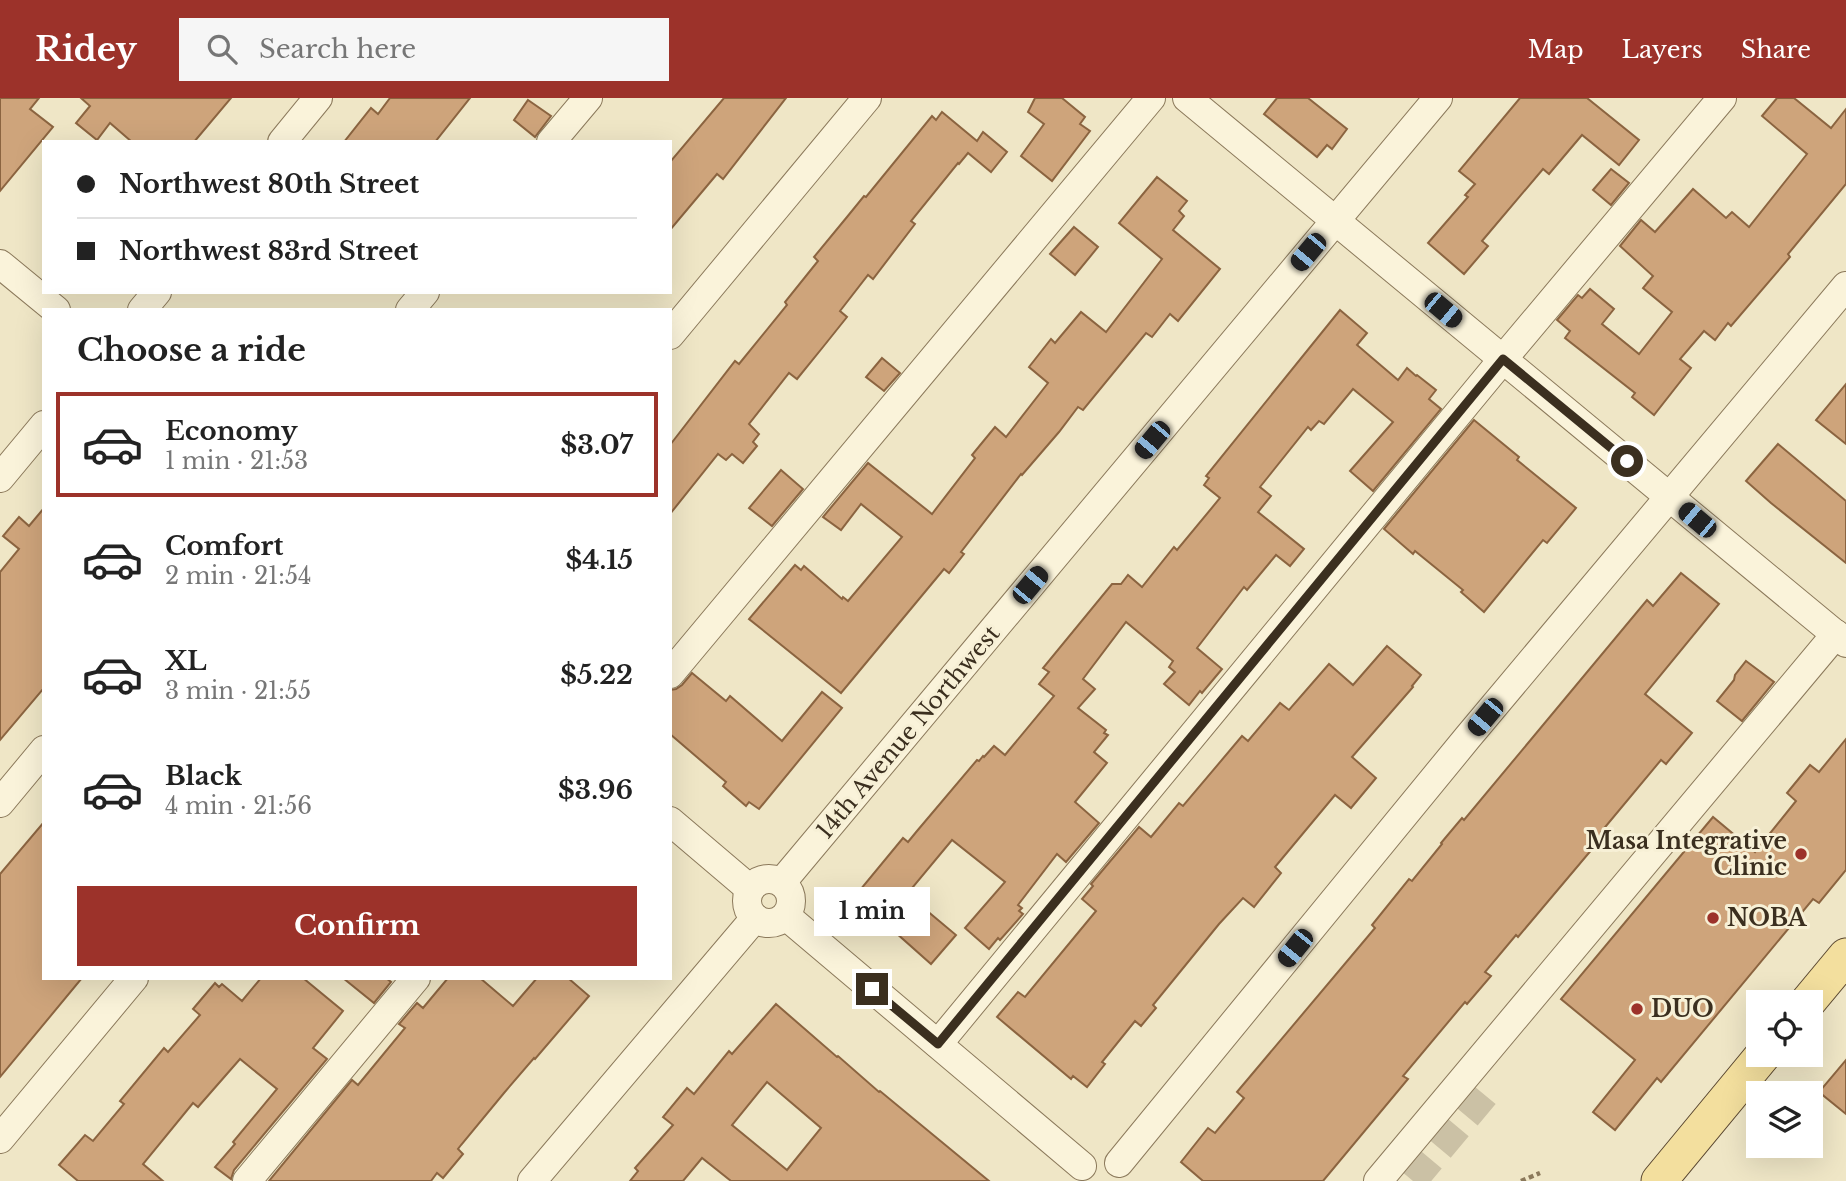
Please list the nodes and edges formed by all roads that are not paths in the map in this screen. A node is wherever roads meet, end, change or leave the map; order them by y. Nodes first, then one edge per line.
1 (318, 98) edge
2 (588, 98) edge
3 (867, 98) edge
4 (1151, 98) edge
5 (1187, 98) edge
6 (1438, 98) edge
7 (1721, 98) edge
8 (284, 140) edge
9 (553, 140) edge
10 (1334, 221) junction
11 (0, 264) edge
12 (1846, 286) edge
13 (155, 294) edge
14 (423, 294) edge
15 (54, 308) edge
16 (144, 308) edge
17 (412, 308) edge
18 (672, 333) edge
19 (1503, 359) junction
20 (42, 427) edge
21 (0, 478) edge
22 (1670, 496) junction
23 (1841, 639) edge
24 (672, 672) edge
25 (42, 752) edge
26 (0, 803) edge
27 (672, 823) edge
28 (782, 883) junction
29 (750, 889) junction
30 (786, 916) junction
31 (755, 918) junction
32 (1846, 956) edge
33 (132, 980) edge
34 (414, 980) edge
35 (1818, 990) edge
36 (938, 1044) junction
37 (1753, 1067) edge
38 (0, 1139) edge
39 (1124, 1172) edge
40 (1079, 1174) edge
41 (247, 1181) edge
42 (532, 1181) edge
43 (1377, 1181) edge
44 (1659, 1181) edge

1 - 8 street
2 - 9 street
3 - 18 street
4 - 24 street
5 - 10 street
6 - 10 street, 14th Avenue Northwest
7 - 19 street
10 - 19 street
10 - 28 street, 14th Avenue Northwest
11 - 15 street
12 - 22 street
13 - 16 street
14 - 17 street
19 - 22 street
19 - 36 street
20 - 21 street
22 - 23 street
22 - 39 street
23 - 43 street
25 - 26 street
27 - 29 street
28 - 29 street
28 - 30 street
29 - 31 street
30 - 31 street
30 - 36 street
31 - 42 street
32 - 35 main road
33 - 38 street
34 - 41 street
36 - 40 street
37 - 44 main road
39 - 40 street

